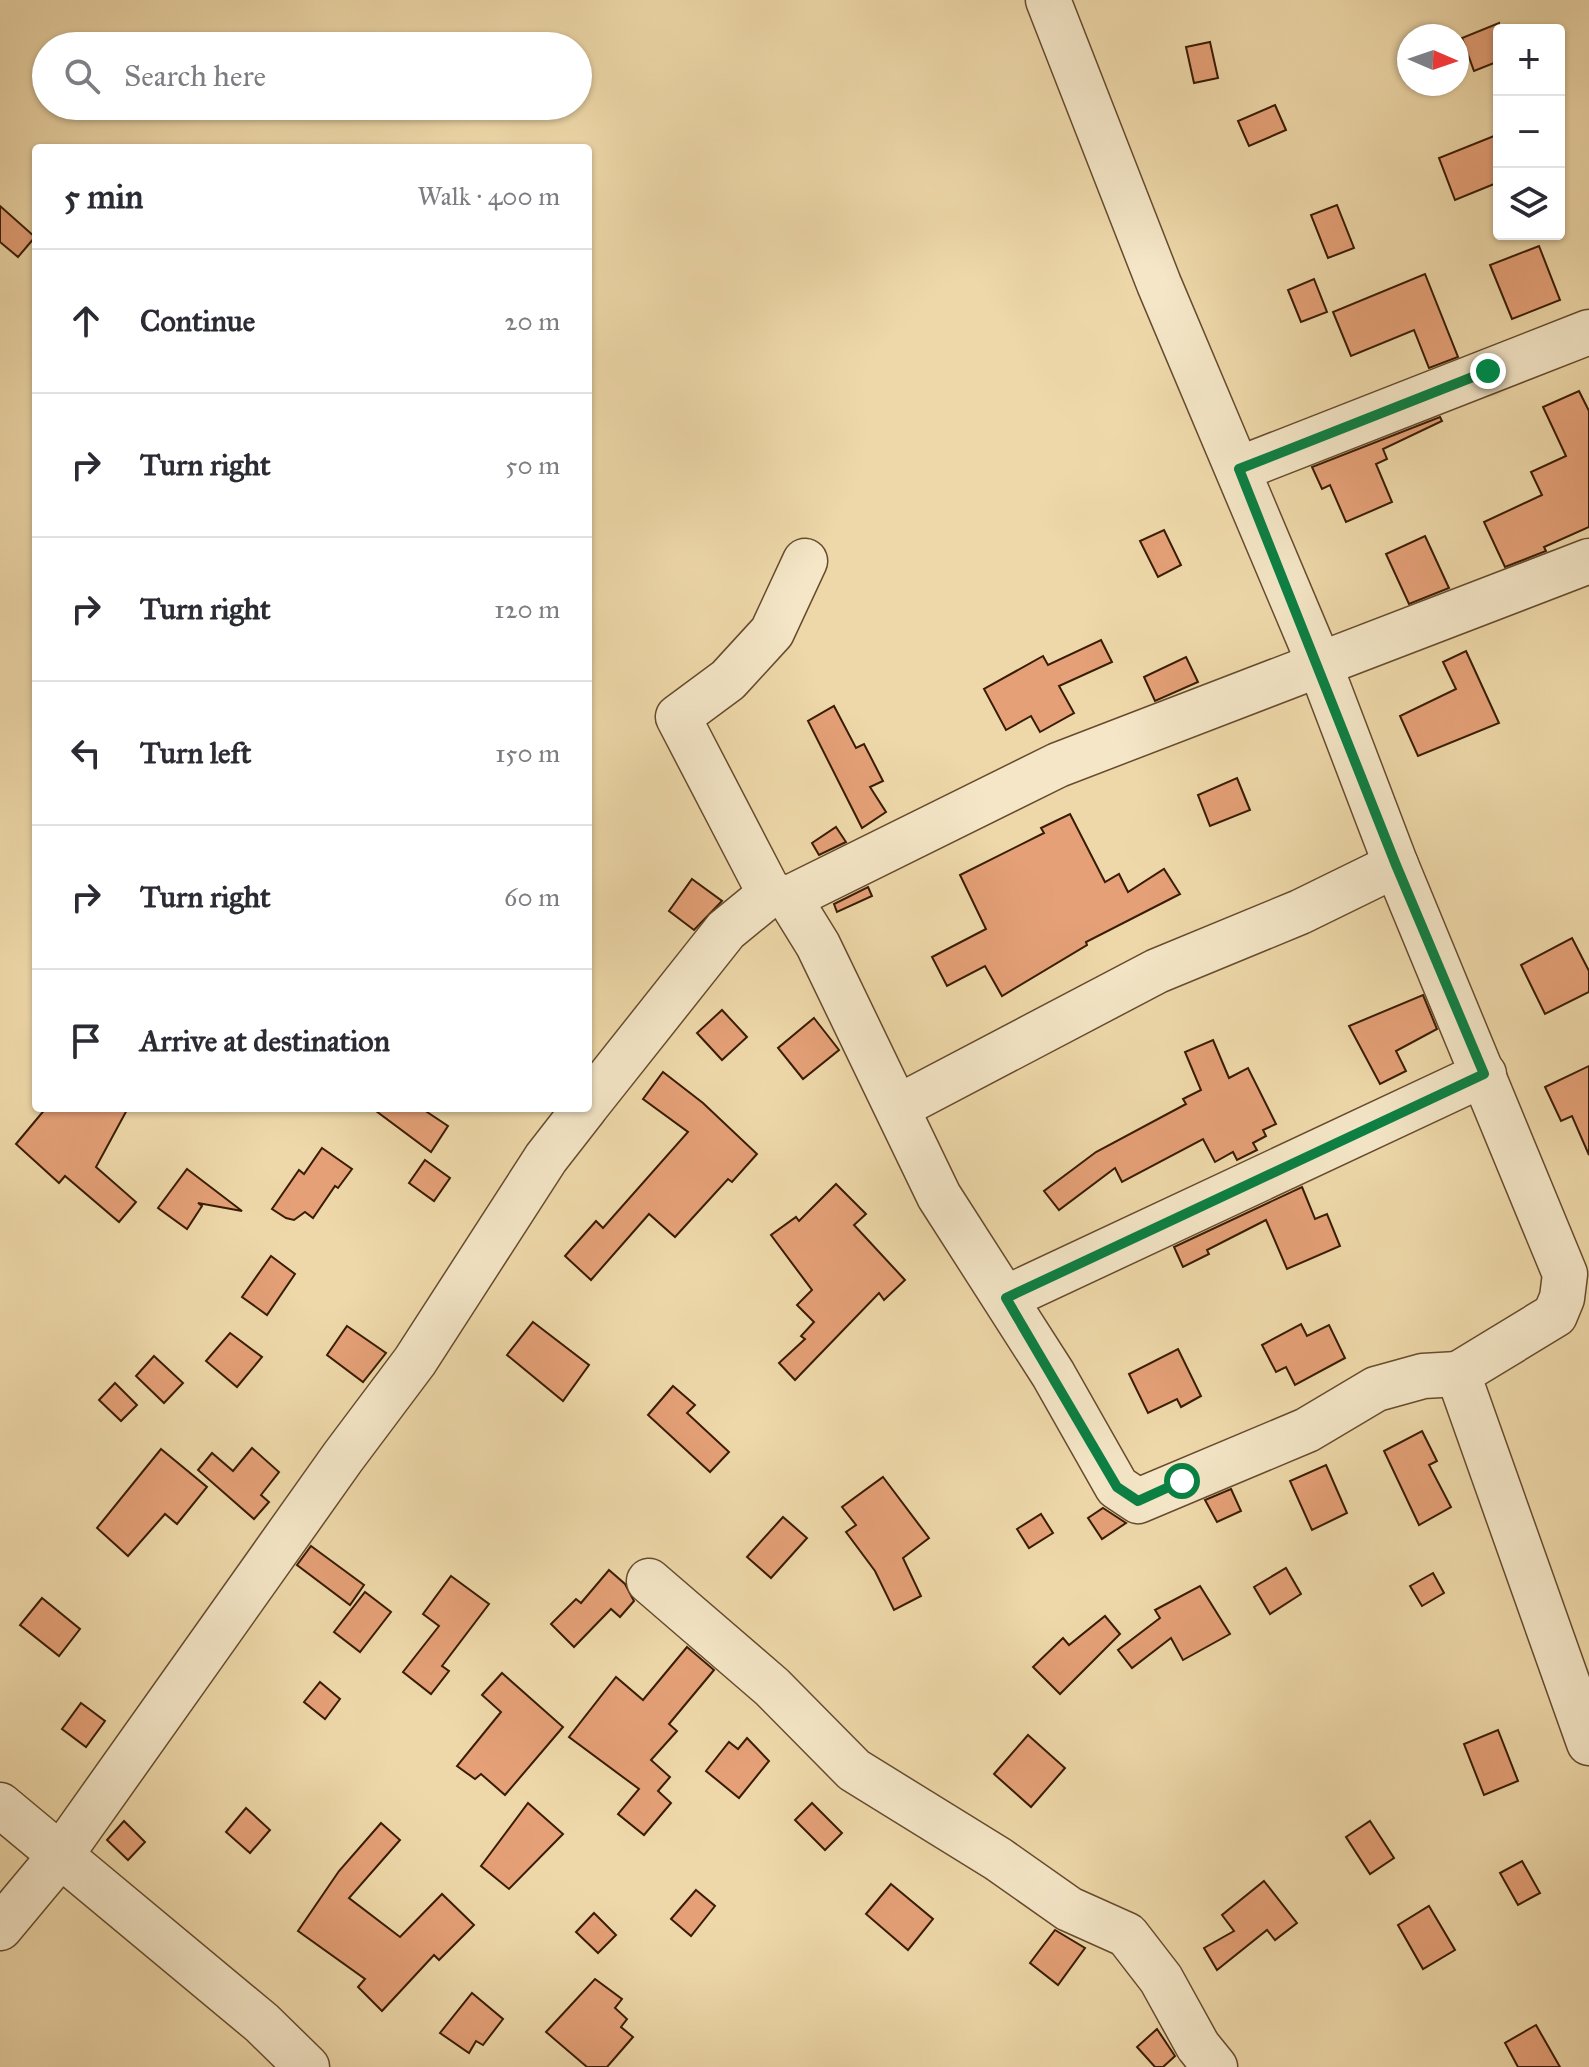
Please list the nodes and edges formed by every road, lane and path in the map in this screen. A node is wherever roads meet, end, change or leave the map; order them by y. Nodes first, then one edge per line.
1 (1048, 0) edge
2 (1589, 332) edge
3 (1239, 469) junction
4 (805, 561) dead end
5 (1589, 561) edge
6 (1319, 663) junction
7 (1396, 865) junction
8 (780, 896) junction
9 (1484, 1074) junction
10 (592, 1100) edge
11 (898, 1107) junction
12 (582, 1112) edge
13 (1006, 1298) junction
14 (1458, 1374) junction
15 (649, 1581) dead end
16 (1589, 1743) edge
17 (0, 1805) edge
18 (60, 1856) junction
19 (0, 1928) edge
20 (307, 2067) edge
21 (1215, 2067) edge

1 - 3 street
2 - 3 street
3 - 6 street
4 - 8 street
5 - 6 street
6 - 7 street
6 - 8 street
7 - 9 street
7 - 11 street
8 - 10 street
8 - 11 street
9 - 13 street
9 - 14 street
11 - 13 street
12 - 18 street
13 - 14 street
14 - 16 street
15 - 21 street
17 - 18 street
18 - 19 street
18 - 20 street

